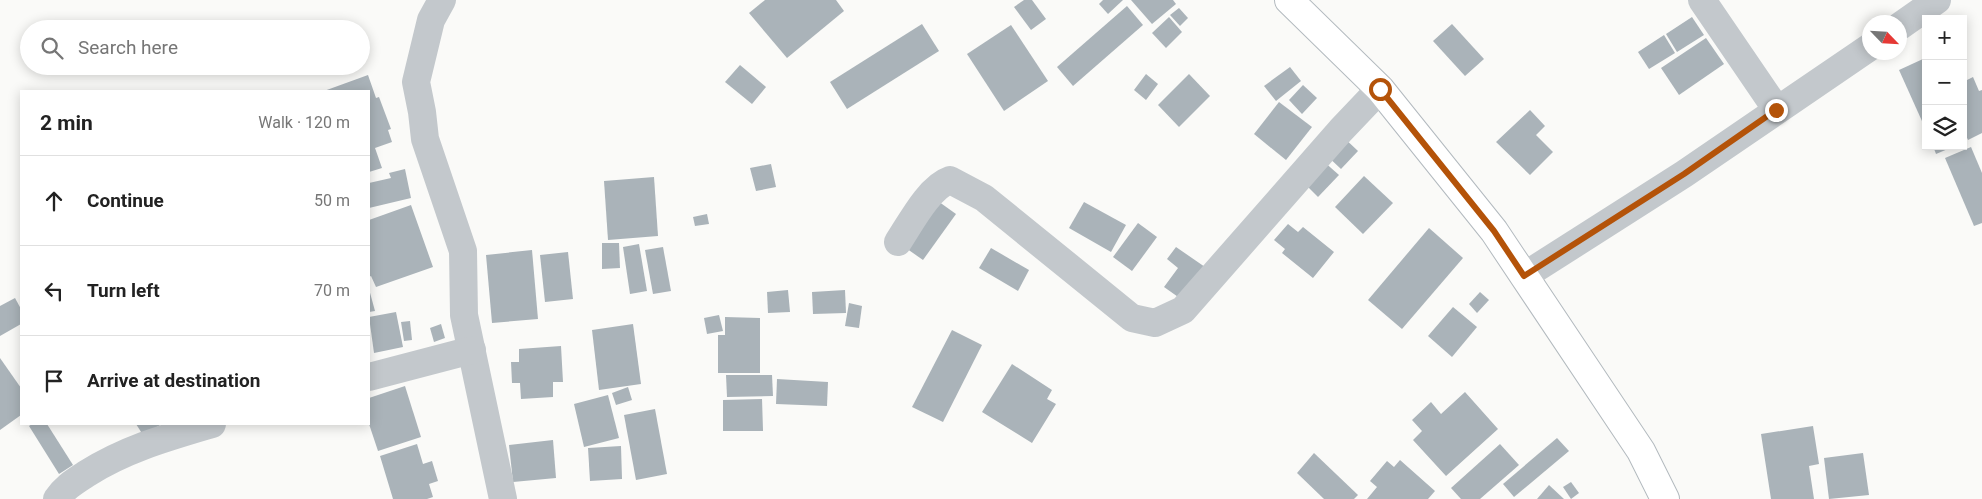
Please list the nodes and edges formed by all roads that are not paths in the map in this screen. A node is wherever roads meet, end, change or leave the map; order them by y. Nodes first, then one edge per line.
1 (442, 0) edge
2 (1289, 0) edge
3 (1702, 0) edge
4 (1937, 0) edge
5 (1907, 21) edge
6 (1862, 52) edge
7 (1380, 89) junction
8 (1776, 110) junction
9 (898, 242) dead end
10 (1524, 276) junction
11 (472, 350) junction
12 (370, 377) edge
13 (209, 425) edge
14 (57, 499) edge
15 (503, 499) edge
16 (1664, 499) edge

1 - 11 street
2 - 7 street
3 - 8 street
4 - 5 street
6 - 8 street
7 - 9 street
7 - 10 street
8 - 10 street
10 - 16 street
11 - 12 street
11 - 15 street
13 - 14 street

